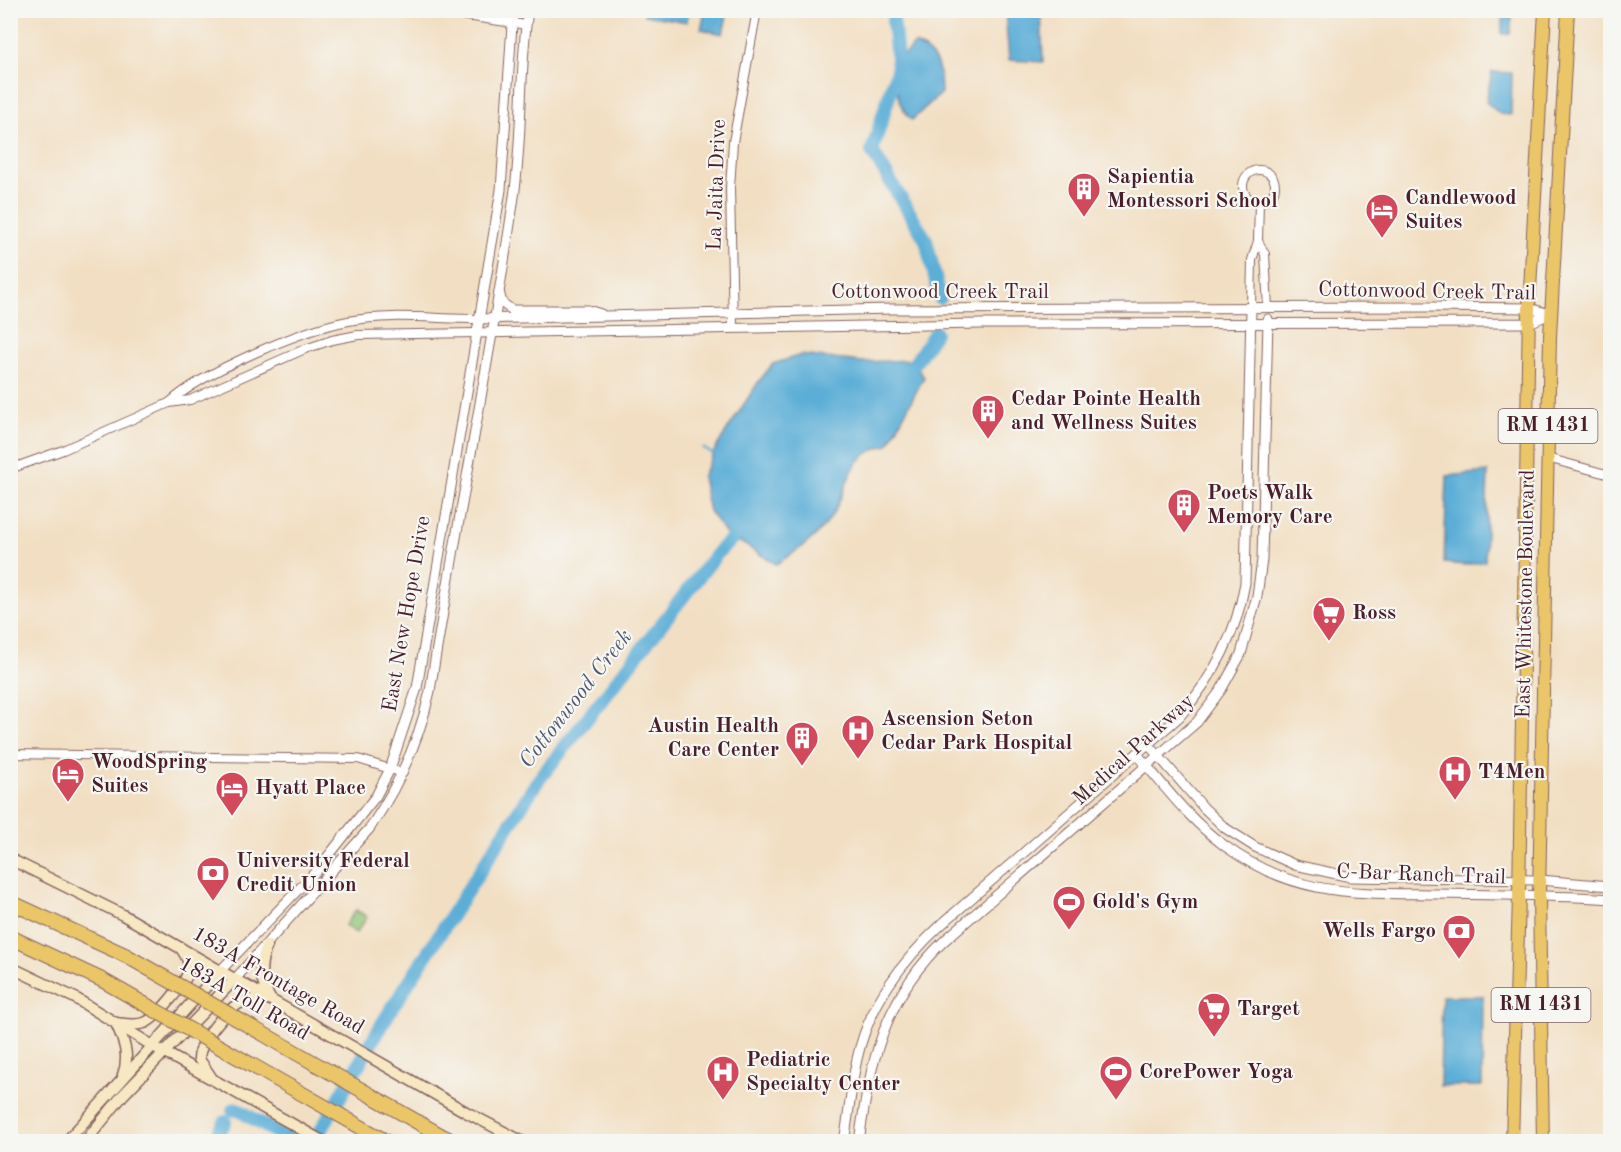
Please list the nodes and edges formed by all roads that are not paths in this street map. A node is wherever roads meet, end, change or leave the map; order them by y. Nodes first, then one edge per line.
1 (428, 10) edge
2 (513, 10) edge
3 (528, 10) edge
4 (757, 10) edge
5 (1545, 10) edge
6 (1568, 10) edge
7 (512, 23) junction
8 (526, 25) junction
9 (1259, 202) junction
10 (1258, 241) junction
11 (499, 289) junction
12 (1251, 308) junction
13 (1268, 308) junction
14 (1529, 308) junction
15 (733, 312) junction
16 (1550, 314) junction
17 (612, 317) junction
18 (493, 318) junction
19 (477, 319) junction
20 (1252, 323) junction
21 (1268, 323) junction
22 (1528, 323) junction
23 (733, 327) junction
24 (475, 333) junction
25 (491, 333) junction
26 (299, 335) junction
27 (305, 349) junction
28 (169, 403) junction
29 (1547, 458) junction
30 (10, 469) edge
31 (1611, 475) edge
32 (1248, 529) junction
33 (1263, 530) junction
34 (439, 554) junction
35 (452, 562) junction
36 (1148, 744) junction
37 (10, 754) edge
38 (1137, 754) junction
39 (1160, 756) junction
40 (1147, 766) junction
41 (390, 769) junction
42 (403, 773) junction
43 (10, 859) edge
44 (1311, 870) junction
45 (1520, 880) junction
46 (1540, 880) junction
47 (1306, 885) junction
48 (1611, 886) edge
49 (1520, 896) junction
50 (1539, 897) junction
51 (1611, 899) edge
52 (10, 902) edge
53 (968, 902) junction
54 (976, 913) junction
55 (10, 937) edge
56 (267, 945) junction
57 (181, 947) junction
58 (10, 967) edge
59 (221, 970) junction
60 (235, 979) junction
61 (270, 999) junction
62 (116, 1023) junction
63 (153, 1046) junction
64 (164, 1052) junction
65 (854, 1075) junction
66 (122, 1078) junction
67 (868, 1078) junction
68 (213, 1079) junction
69 (450, 1140) edge
70 (66, 1142) edge
71 (85, 1142) edge
72 (324, 1142) edge
73 (387, 1142) edge
74 (523, 1142) edge
75 (844, 1142) edge
76 (858, 1142) edge
77 (1512, 1142) edge
78 (1543, 1142) edge

1 - 7 street
2 - 7 street, East New Hope Drive
3 - 8 street, East New Hope Drive
4 - 15 street, La Jaita Drive
5 - 14 main road, East Whitestone Boulevard / RM 1431
6 - 16 main road, East Whitestone Boulevard / RM 1431
7 - 8 street
7 - 19 street, East New Hope Drive
8 - 11 street, East New Hope Drive
9 - 9 street
9 - 10 street, Medical Parkway
10 - 12 street, Medical Parkway
10 - 13 street, Medical Parkway
11 - 17 street
11 - 18 street, East New Hope Drive
12 - 13 street, Cottonwood Creek Trail
12 - 15 street, Cottonwood Creek Trail
12 - 20 street, Medical Parkway
13 - 14 street, Cottonwood Creek Trail
13 - 21 street, Medical Parkway
14 - 16 street, Cottonwood Creek Trail
14 - 22 main road, East Whitestone Boulevard / RM 1431
15 - 17 street, Cottonwood Creek Trail
15 - 23 street, La Jaita Drive
16 - 22 street, Cottonwood Creek Trail
16 - 29 main road, East Whitestone Boulevard / RM 1431
17 - 18 street, Cottonwood Creek Trail
18 - 19 street, Cottonwood Creek Trail
18 - 25 street, East New Hope Drive
19 - 24 street, East New Hope Drive
19 - 26 street
20 - 21 street, Cottonwood Creek Trail
20 - 23 street, Cottonwood Creek Trail
20 - 32 street, Medical Parkway
21 - 22 street, Cottonwood Creek Trail
21 - 33 street, Medical Parkway
22 - 45 main road, East Whitestone Boulevard / RM 1431
23 - 25 street, Cottonwood Creek Trail
24 - 25 street, Cottonwood Creek Trail
24 - 27 street
24 - 34 street, East New Hope Drive
25 - 35 street, East New Hope Drive
26 - 27 street
26 - 28 street
27 - 28 street
28 - 30 street
29 - 31 street
29 - 46 main road, East Whitestone Boulevard / RM 1431
32 - 33 street
32 - 36 street, Medical Parkway
33 - 39 street, Medical Parkway
34 - 35 street
34 - 41 street, East New Hope Drive
35 - 42 street, East New Hope Drive
36 - 38 street, Medical Parkway
36 - 39 street, C-Bar Ranch Trail
37 - 41 street
38 - 40 street, C-Bar Ranch Trail
38 - 53 street, Medical Parkway
39 - 40 street, Medical Parkway
39 - 44 street, C-Bar Ranch Trail
40 - 47 street, C-Bar Ranch Trail
40 - 54 street, Medical Parkway
41 - 42 street
41 - 59 street, East New Hope Drive
42 - 56 street, East New Hope Drive
43 - 57 main road, 183A Frontage Road
44 - 45 street, C-Bar Ranch Trail
44 - 47 street
45 - 46 street, C-Bar Ranch Trail
45 - 49 main road, East Whitestone Boulevard / RM 1431
46 - 48 street, C-Bar Ranch Trail
46 - 50 main road, East Whitestone Boulevard / RM 1431
47 - 49 street, C-Bar Ranch Trail
49 - 50 street, C-Bar Ranch Trail
49 - 77 main road, East Whitestone Boulevard / RM 1431
50 - 51 street, C-Bar Ranch Trail
50 - 78 main road, East Whitestone Boulevard / RM 1431
52 - 69 highway, 183A Toll Road, bridge
53 - 54 street
53 - 65 street, Medical Parkway
54 - 67 street, Medical Parkway
55 - 73 highway, bridge
56 - 60 street, East New Hope Drive
56 - 61 main road
57 - 59 main road, 183A Frontage Road
57 - 62 main road
58 - 62 main road
59 - 60 main road, 183A Frontage Road
59 - 63 main road, East New Hope Drive
60 - 61 main road, 183A Frontage Road
60 - 64 main road, East New Hope Drive
61 - 68 main road
61 - 74 main road, 183A Frontage Road
62 - 63 main road
62 - 66 main road
63 - 64 main road
63 - 66 main road, East New Hope Drive
64 - 68 main road
64 - 71 main road, East New Hope Drive
65 - 67 street
65 - 75 street, Medical Parkway
66 - 70 main road, East New Hope Drive
67 - 76 street, Medical Parkway
68 - 72 main road

